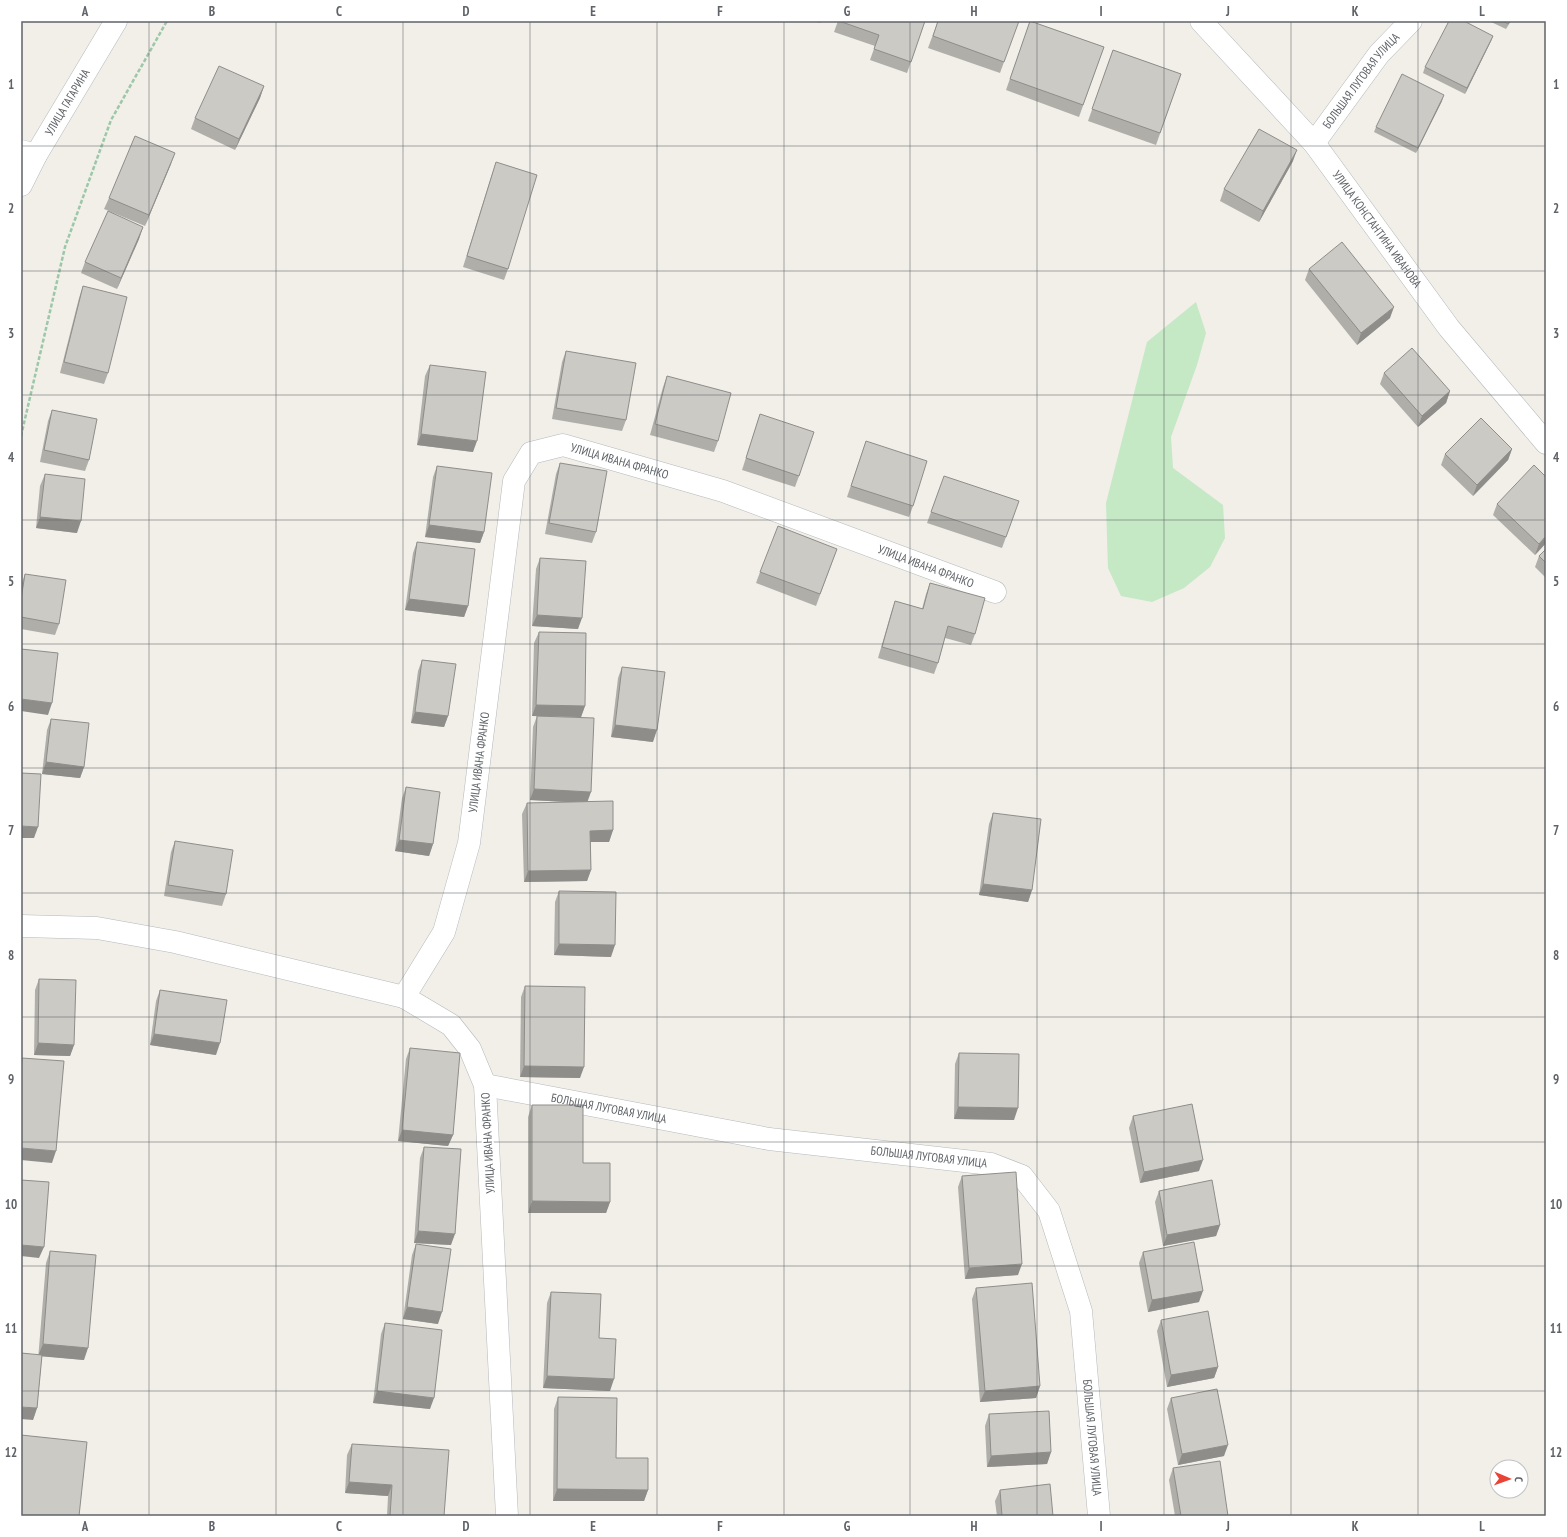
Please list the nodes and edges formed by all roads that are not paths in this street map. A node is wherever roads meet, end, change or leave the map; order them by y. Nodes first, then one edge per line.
1 (116, 21) edge
2 (1201, 21) edge
3 (1411, 21) edge
4 (1314, 143) junction
5 (28, 153) edge
6 (21, 185) edge
7 (1546, 443) edge
8 (995, 592) dead end
9 (21, 926) edge
10 (404, 996) junction
11 (484, 1085) junction
12 (507, 1516) edge
13 (1099, 1516) edge

1 - 5 street, УЛИЦА ГАГАРИНА
2 - 4 street, УЛИЦА КОНСТАНТИНА ИВАНОВА
3 - 4 street, БОЛЬШАЯ ЛУГОВАЯ УЛИЦА
4 - 7 street, УЛИЦА КОНСТАНТИНА ИВАНОВА
5 - 6 street, УЛИЦА ГАГАРИНА
8 - 10 street, УЛИЦА ИВАНА ФРАНКО
9 - 10 street
10 - 11 street, УЛИЦА ИВАНА ФРАНКО
11 - 12 street, УЛИЦА ИВАНА ФРАНКО
11 - 13 street, БОЛЬШАЯ ЛУГОВАЯ УЛИЦА

